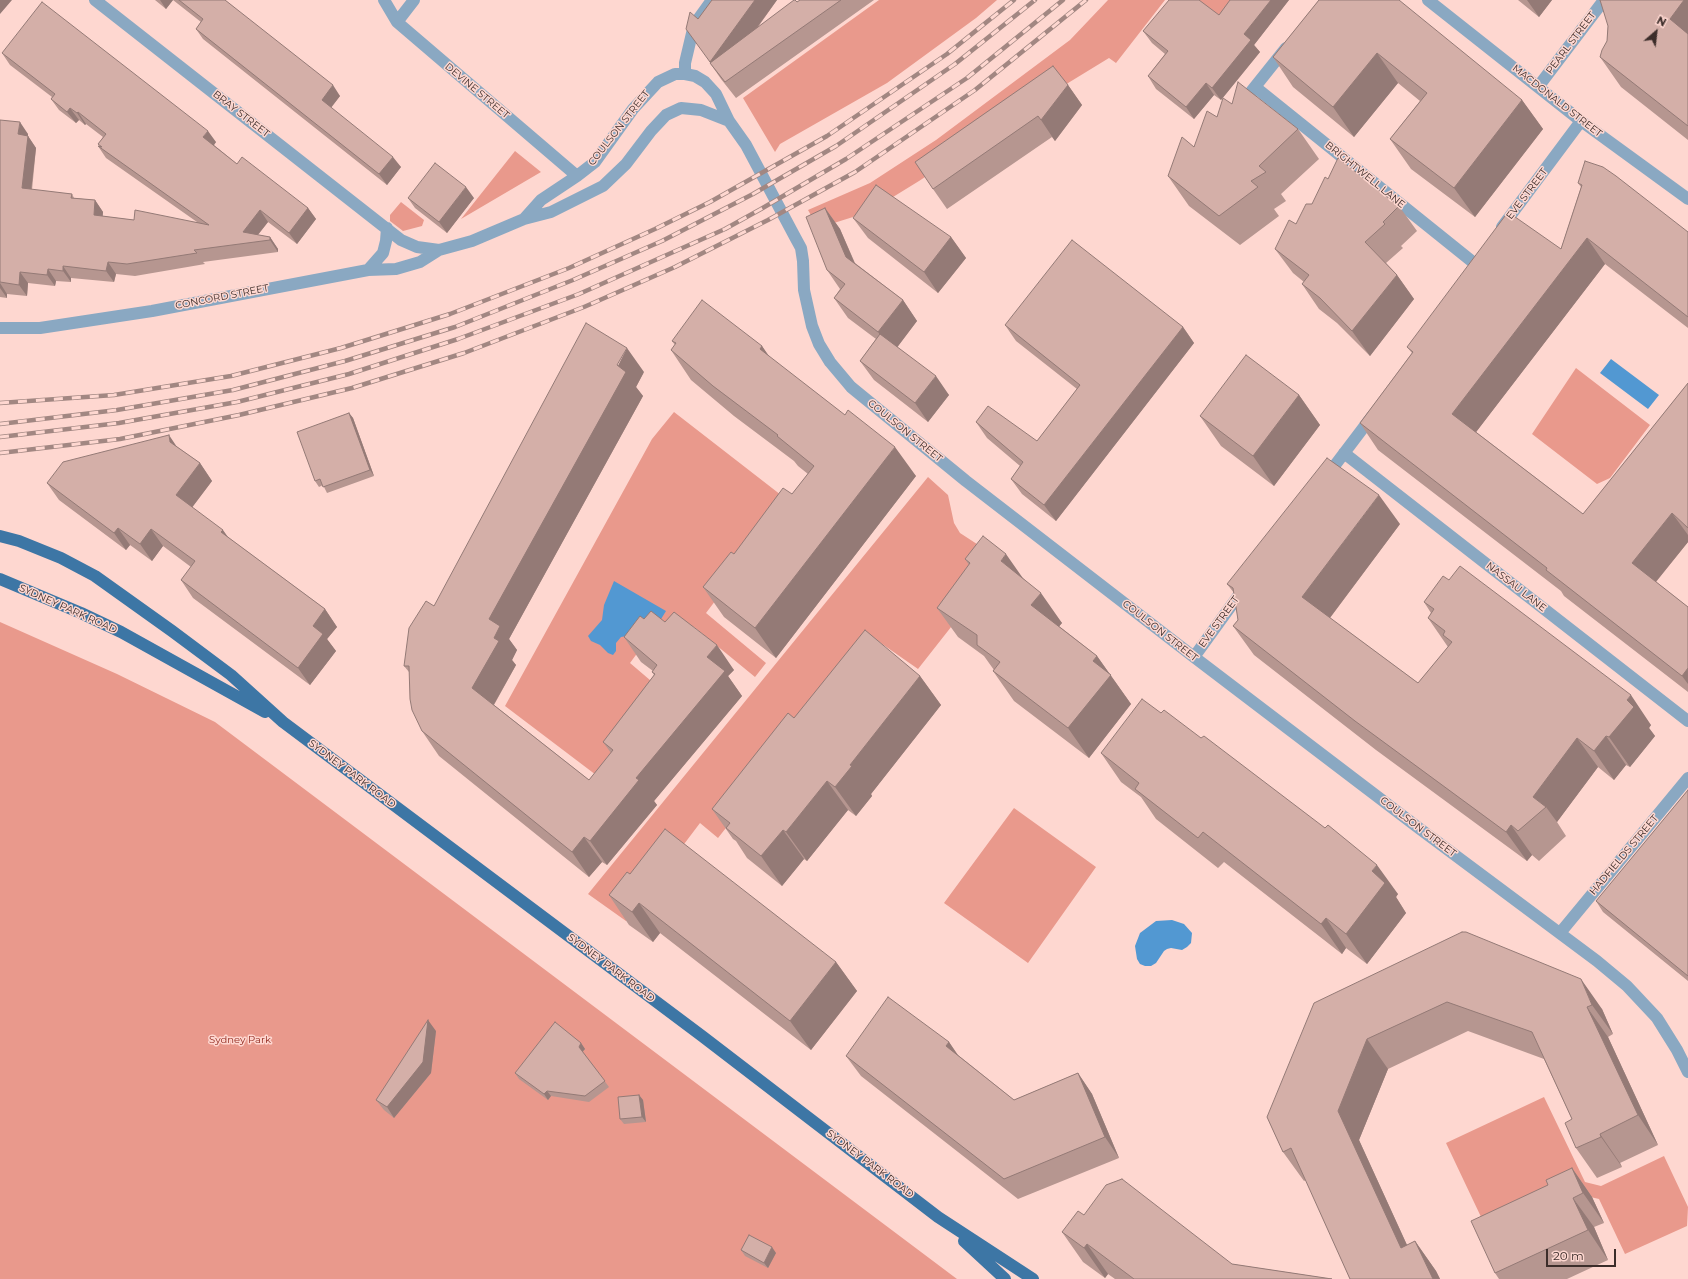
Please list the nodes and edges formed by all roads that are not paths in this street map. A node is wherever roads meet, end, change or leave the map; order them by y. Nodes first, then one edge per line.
1 (95, 0) edge
2 (384, 0) edge
3 (414, 0) edge
4 (712, 0) edge
5 (1428, 0) edge
6 (1604, 0) edge
7 (397, 22) junction
8 (1294, 37) edge
9 (685, 74) junction
10 (1255, 87) junction
11 (1538, 87) junction
12 (1245, 99) edge
13 (729, 121) junction
14 (1581, 121) junction
15 (577, 176) junction
16 (1688, 199) edge
17 (524, 219) junction
18 (387, 228) junction
19 (1493, 239) edge
20 (439, 250) junction
21 (1484, 251) edge
22 (368, 270) junction
23 (0, 328) edge
24 (1381, 405) edge
25 (1344, 454) junction
26 (1321, 485) edge
27 (0, 536) edge
28 (1251, 578) edge
29 (0, 579) edge
30 (1194, 656) junction
31 (1688, 721) edge
32 (283, 722) junction
33 (1688, 778) edge
34 (1560, 933) junction
35 (1688, 1072) edge
36 (938, 1217) junction
37 (1005, 1279) edge
38 (1033, 1279) edge

1 - 18 street, BRAY STREET
2 - 7 street, DEVINE STREET
3 - 7 street
4 - 9 street
5 - 11 street, MACDONALD STREET
6 - 11 street, PEARL STREET
7 - 15 street, DEVINE STREET
8 - 10 street
9 - 13 street, COULSON STREET
9 - 15 street, COULSON STREET
10 - 12 street
10 - 21 street, BRIGHTWELL LANE
11 - 14 street, MACDONALD STREET
13 - 17 street, COULSON STREET
13 - 30 street, COULSON STREET
14 - 16 street, MACDONALD STREET
14 - 19 street, EVE STREET
15 - 17 street, COULSON STREET
17 - 20 street, COULSON STREET
18 - 20 street, BRAY STREET
18 - 22 street
20 - 22 street, CONCORD STREET
22 - 23 street, CONCORD STREET
24 - 25 street
25 - 26 street
25 - 31 street, NASSAU LANE
27 - 32 main road, SYDNEY PARK ROAD
28 - 30 street, EVE STREET
29 - 32 main road, SYDNEY PARK ROAD
30 - 34 street, COULSON STREET
32 - 36 main road, SYDNEY PARK ROAD
33 - 34 street, HADFIELDS STREET
34 - 35 street, COULSON STREET
36 - 37 main road, SYDNEY PARK ROAD
36 - 38 main road, SYDNEY PARK ROAD

